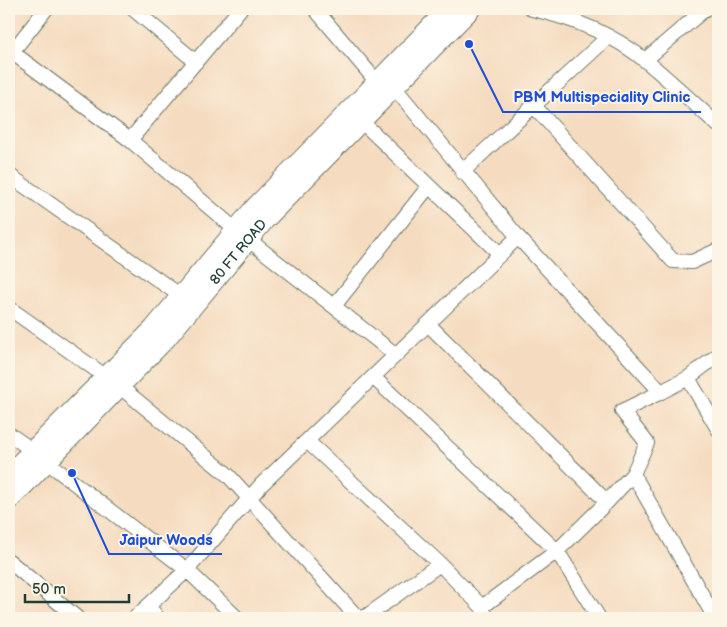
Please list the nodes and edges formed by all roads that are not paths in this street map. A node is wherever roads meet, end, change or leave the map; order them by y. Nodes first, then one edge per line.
1 (46, 9) edge
2 (133, 9) edge
3 (240, 9) edge
4 (315, 9) edge
5 (448, 9) edge
6 (470, 9) edge
7 (532, 9) edge
8 (705, 9) edge
9 (608, 37) junction
10 (10, 51) edge
11 (645, 60) junction
12 (196, 62) junction
13 (385, 84) junction
14 (534, 106) junction
15 (361, 121) junction
16 (718, 125) edge
17 (130, 140) junction
18 (462, 172) junction
19 (9, 175) edge
20 (429, 186) junction
21 (242, 235) junction
22 (518, 237) junction
23 (718, 250) edge
24 (500, 254) junction
25 (181, 296) junction
26 (334, 306) junction
27 (9, 308) edge
28 (428, 324) junction
29 (396, 355) junction
30 (718, 356) edge
31 (372, 377) junction
32 (688, 378) junction
33 (112, 382) junction
34 (661, 392) junction
35 (718, 429) edge
36 (9, 434) edge
37 (306, 441) junction
38 (39, 456) junction
39 (633, 474) junction
40 (9, 475) edge
41 (249, 498) junction
42 (9, 500) edge
43 (607, 502) junction
44 (557, 551) junction
45 (9, 561) edge
46 (440, 564) junction
47 (186, 570) junction
48 (148, 606) junction
49 (484, 613) edge
50 (77, 618) edge
51 (135, 618) edge
52 (158, 618) edge
53 (237, 618) edge
54 (358, 618) edge
55 (364, 618) edge
56 (599, 618) edge
57 (715, 618) edge

1 - 10 street
2 - 12 street
3 - 12 street
4 - 13 street
5 - 13 main road, 80 FT ROAD
6 - 13 main road, 80 FT ROAD
7 - 9 street
8 - 11 street
9 - 11 street
9 - 14 street
10 - 17 street
11 - 16 street
12 - 17 street
13 - 15 main road, 80 FT ROAD
13 - 18 street
13 - 21 main road, 80 FT ROAD
14 - 18 street
14 - 23 street
15 - 20 street
15 - 21 main road, 80 FT ROAD
17 - 21 street
18 - 22 street
19 - 25 street
20 - 24 street
20 - 26 street
21 - 25 main road, 80 FT ROAD
21 - 26 street
21 - 33 main road, 80 FT ROAD
22 - 24 street
22 - 34 street
24 - 28 street
25 - 33 main road, 80 FT ROAD
26 - 29 street
27 - 33 street
28 - 29 street
28 - 43 street
29 - 31 street
30 - 32 street
31 - 37 street
31 - 44 street
32 - 34 street
32 - 35 street
33 - 38 main road, 80 FT ROAD
33 - 41 street
34 - 39 street
36 - 38 street
37 - 41 street
37 - 46 street
38 - 40 main road, 80 FT ROAD
38 - 42 main road, 80 FT ROAD
38 - 47 street
39 - 43 street
39 - 57 street
41 - 47 street
41 - 54 street
43 - 44 street
44 - 49 street
44 - 56 street
45 - 50 street
46 - 49 street
46 - 55 street
47 - 48 street
47 - 53 street
48 - 51 street
48 - 52 street

